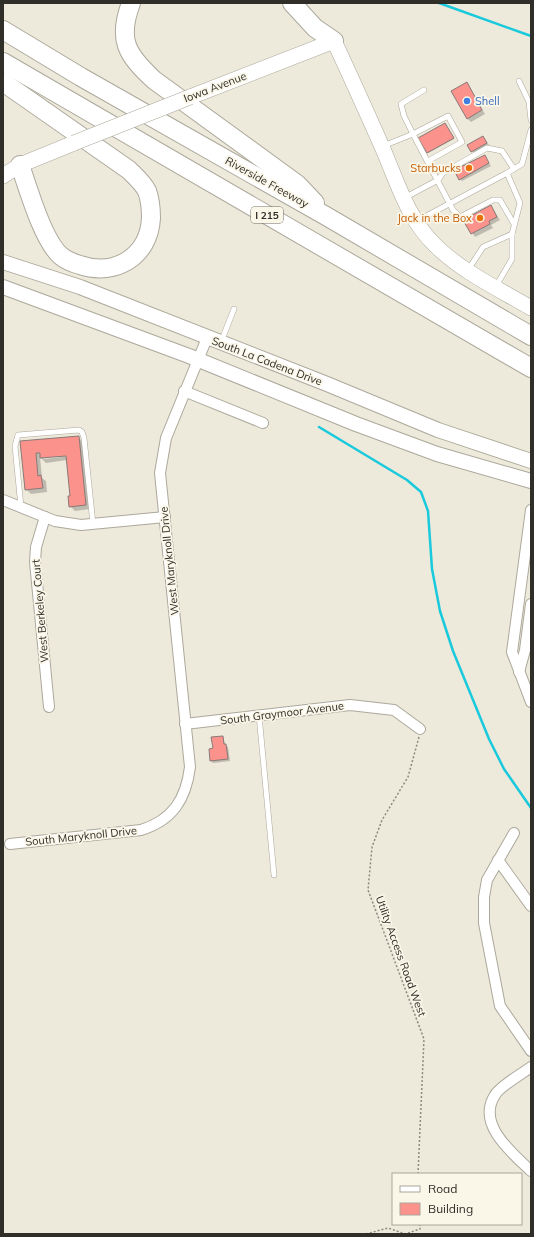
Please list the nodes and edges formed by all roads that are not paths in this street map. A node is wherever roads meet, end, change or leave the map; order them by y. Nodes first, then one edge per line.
1 (131, 3) edge
2 (292, 3) edge
3 (309, 3) edge
4 (3, 30) edge
5 (334, 41) junction
6 (3, 62) edge
7 (519, 81) dead end
8 (3, 82) edge
9 (424, 90) dead end
10 (531, 120) edge
11 (531, 130) edge
12 (413, 134) junction
13 (382, 147) junction
14 (428, 161) junction
15 (11, 166) edge
16 (514, 168) junction
17 (507, 173) junction
18 (3, 176) edge
19 (438, 180) junction
20 (403, 199) junction
21 (450, 203) junction
22 (326, 216) junction
23 (416, 222) junction
24 (514, 224) junction
25 (512, 234) junction
26 (3, 262) edge
27 (467, 271) junction
28 (3, 287) edge
29 (496, 287) junction
30 (531, 308) edge
31 (234, 309) dead end
32 (531, 336) edge
33 (207, 338) junction
34 (221, 343) junction
35 (199, 360) junction
36 (531, 368) edge
37 (184, 390) junction
38 (263, 423) dead end
39 (531, 461) edge
40 (531, 481) edge
41 (3, 500) edge
42 (21, 506) junction
43 (531, 510) edge
44 (46, 517) junction
45 (165, 517) junction
46 (93, 524) junction
47 (531, 604) edge
48 (519, 672) junction
49 (531, 702) edge
50 (49, 707) dead end
51 (259, 715) junction
52 (185, 724) junction
53 (420, 730) road end
54 (185, 792) joint
55 (514, 833) dead end
56 (7, 844) edge
57 (498, 860) junction
58 (274, 875) dead end
59 (531, 906) edge
60 (531, 1051) edge
61 (531, 1067) edge
62 (531, 1171) edge

1 - 22 highway
2 - 5 highway
3 - 5 highway
4 - 22 highway, Riverside Freeway / I 215
5 - 13 main road
5 - 15 main road, Iowa Avenue, bridge
6 - 36 highway, I 215
7 - 10 lane
8 - 15 highway
9 - 12 lane
11 - 16 lane
12 - 13 lane
12 - 14 lane
12 - 14 lane
13 - 20 main road
14 - 19 lane
15 - 18 main road, Iowa Avenue
16 - 17 lane
16 - 19 lane
17 - 21 lane
17 - 24 lane
19 - 20 lane
19 - 21 lane
20 - 23 main road
21 - 23 lane
21 - 24 lane
22 - 32 highway, Riverside Freeway / I 215
23 - 27 main road
24 - 25 lane
25 - 27 lane
25 - 29 lane
26 - 33 main road, South La Cadena Drive
27 - 29 main road
28 - 35 main road
29 - 30 main road
31 - 34 lane
33 - 34 main road, South La Cadena Drive
33 - 35 street, West Maryknoll Drive
34 - 39 main road, South La Cadena Drive
35 - 37 street, West Maryknoll Drive
35 - 40 main road
37 - 38 street
37 - 45 street, West Maryknoll Drive
41 - 42 street
42 - 44 street
42 - 46 lane
43 - 48 street
44 - 46 street
44 - 50 street, West Berkeley Court
45 - 46 street
45 - 52 street, West Maryknoll Drive
47 - 48 street
48 - 49 street
51 - 52 street, South Graymoor Avenue
51 - 53 street, South Graymoor Avenue
51 - 58 lane
52 - 54 street, West Maryknoll Drive
54 - 56 street, South Maryknoll Drive
55 - 57 street
57 - 59 street
57 - 60 street
61 - 62 street

